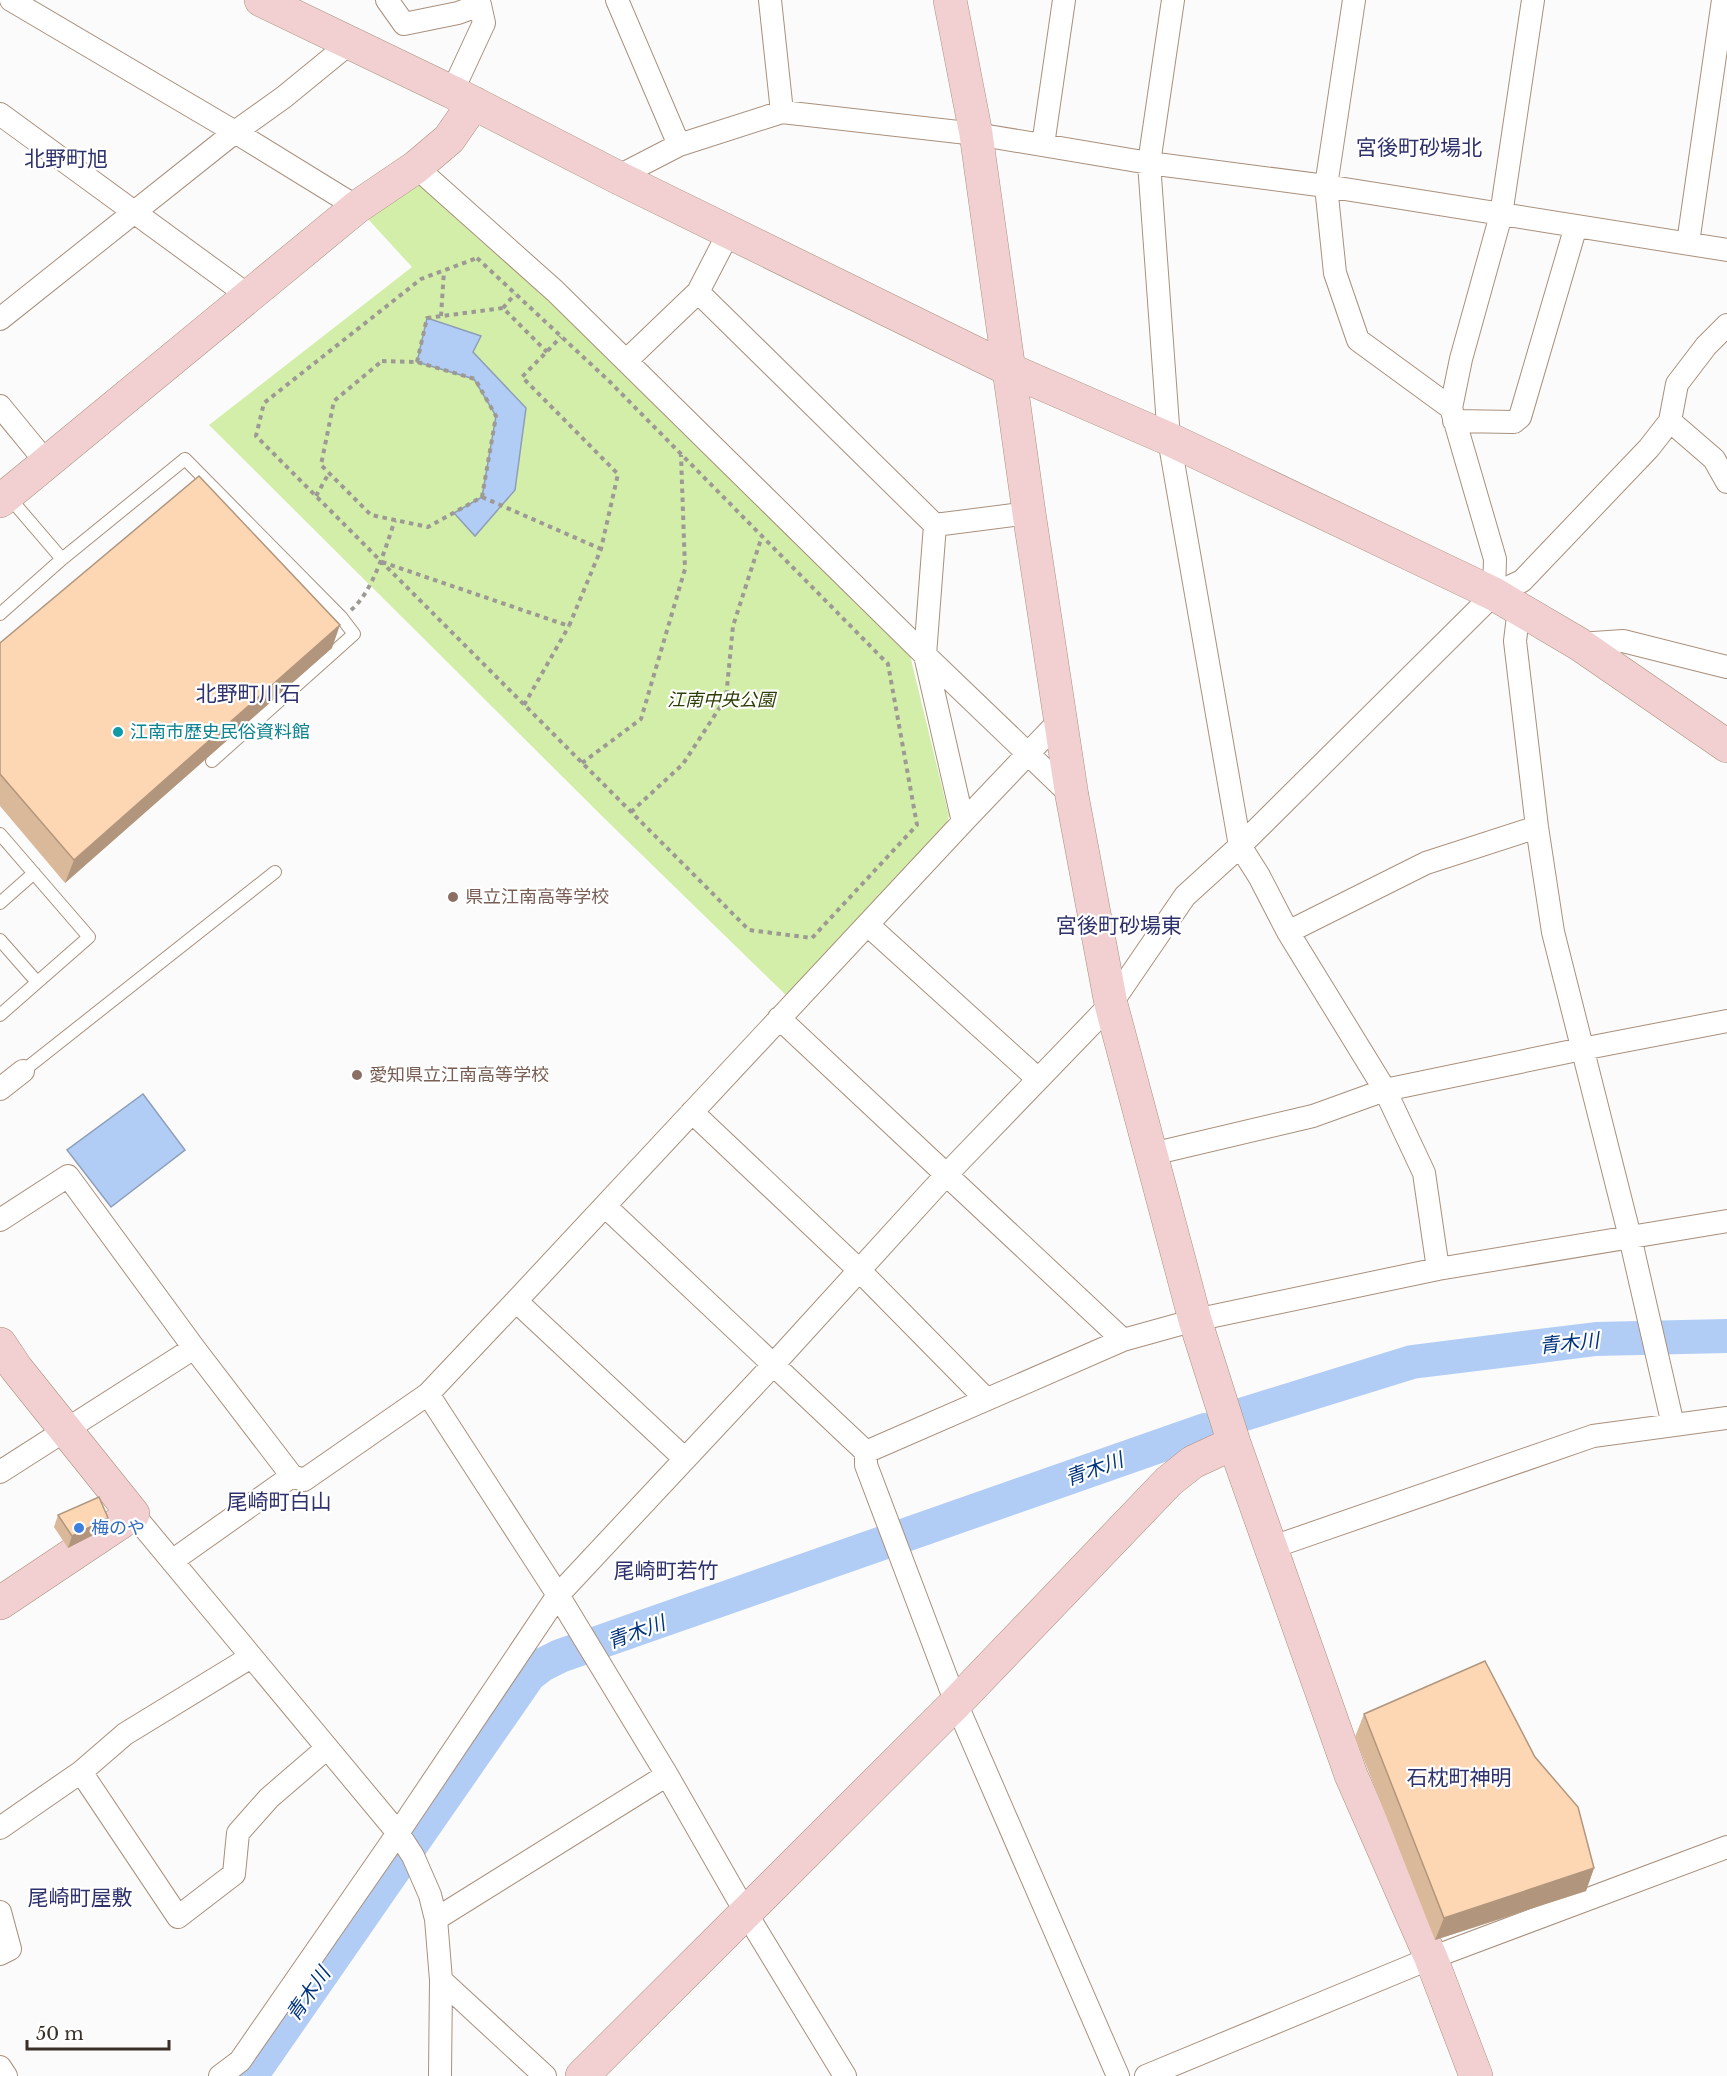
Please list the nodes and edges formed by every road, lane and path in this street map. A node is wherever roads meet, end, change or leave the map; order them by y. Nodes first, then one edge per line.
1 (11, 0) edge
2 (261, 0) edge
3 (387, 0) edge
4 (617, 0) edge
5 (770, 0) edge
6 (950, 0) edge
7 (1064, 0) edge
8 (1173, 0) edge
9 (1353, 0) edge
10 (1533, 0) edge
11 (1723, 0) edge
12 (484, 2) edge
13 (350, 43) junction
14 (463, 97) junction
15 (782, 112) junction
16 (0, 114) edge
17 (235, 132) junction
18 (976, 135) junction
19 (679, 145) junction
20 (1043, 146) junction
21 (1149, 163) junction
22 (416, 167) junction
23 (617, 177) junction
24 (1326, 186) junction
25 (357, 207) junction
26 (134, 212) junction
27 (1501, 215) junction
28 (1576, 226) junction
29 (729, 232) junction
30 (1688, 243) junction
31 (1727, 250) edge
32 (444, 271) junction
33 (698, 292) junction
34 (516, 294) junction
35 (249, 296) junction
36 (503, 308) junction
37 (441, 316) junction
38 (0, 319) edge
39 (1727, 325) edge
40 (561, 337) junction
41 (547, 352) junction
42 (626, 361) junction
43 (417, 362) junction
44 (1008, 369) junction
45 (0, 406) edge
46 (1452, 415) junction
47 (1670, 421) junction
48 (1168, 439) junction
49 (681, 454) junction
50 (46, 462) junction
51 (329, 473) junction
52 (1727, 482) edge
53 (316, 496) junction
54 (482, 497) junction
55 (4, 498) edge
56 (1029, 513) junction
57 (395, 520) junction
58 (935, 525) junction
59 (762, 536) junction
60 (601, 549) junction
61 (62, 559) junction
62 (381, 561) junction
63 (1506, 601) junction
64 (0, 614) edge
65 (341, 617) junction
66 (569, 626) junction
67 (1579, 644) junction
68 (925, 655) junction
69 (1727, 667) edge
70 (524, 705) junction
71 (1062, 718) junction
72 (1727, 746) edge
73 (1029, 754) junction
74 (212, 761) dead end
75 (582, 764) junction
76 (1072, 796) junction
77 (631, 812) junction
78 (963, 822) junction
79 (1537, 827) junction
80 (0, 834) edge
81 (1240, 846) junction
82 (275, 872) dead end
83 (34, 873) junction
84 (0, 903) edge
85 (868, 926) junction
86 (1288, 932) junction
87 (0, 940) edge
88 (37, 982) junction
89 (1111, 1004) junction
90 (0, 1015) edge
91 (779, 1018) junction
92 (1727, 1021) edge
93 (1581, 1049) junction
94 (23, 1071) joint
95 (1038, 1079) junction
96 (0, 1089) edge
97 (1385, 1090) junction
98 (692, 1112) junction
99 (1152, 1154) junction
100 (946, 1175) junction
101 (606, 1207) junction
102 (0, 1220) edge
103 (1727, 1221) edge
104 (1630, 1238) junction
105 (1438, 1269) junction
106 (860, 1270) junction
107 (516, 1301) junction
108 (1195, 1320) junction
109 (1123, 1340) junction
110 (0, 1344) edge
111 (194, 1348) junction
112 (773, 1365) junction
113 (428, 1394) junction
114 (986, 1399) junction
115 (1727, 1418) edge
116 (1673, 1425) junction
117 (64, 1429) junction
118 (1234, 1443) junction
119 (866, 1452) junction
120 (685, 1459) junction
121 (0, 1472) edge
122 (292, 1476) junction
123 (133, 1514) junction
124 (1270, 1548) junction
125 (172, 1561) junction
126 (558, 1595) junction
127 (0, 1603) edge
128 (251, 1657) junction
129 (956, 1704) junction
130 (327, 1748) junction
131 (81, 1772) junction
132 (667, 1775) junction
133 (0, 1828) edge
134 (405, 1843) junction
135 (1727, 1847) edge
136 (0, 1912) edge
137 (746, 1913) junction
138 (436, 1919) junction
139 (0, 1954) edge
140 (1431, 1958) junction
141 (441, 1980) junction
142 (0, 2067) edge
143 (6, 2076) edge
144 (220, 2076) edge
145 (440, 2076) edge
146 (545, 2076) edge
147 (582, 2076) edge
148 (845, 2076) edge
149 (1118, 2076) edge
150 (1146, 2076) edge
151 (1476, 2076) edge

1 - 17 street
2 - 13 street
3 - 12 street
4 - 19 street
5 - 15 street
6 - 18 street
7 - 20 street
8 - 21 street
9 - 24 street
10 - 27 street
11 - 30 street
12 - 14 street
13 - 14 street
13 - 17 street
14 - 22 street
14 - 23 street
15 - 18 street
15 - 19 street
16 - 26 street
17 - 25 street
17 - 26 street
18 - 20 street
18 - 44 street
19 - 23 street
20 - 21 street
21 - 24 street
21 - 48 street
22 - 25 street
22 - 42 street
23 - 29 street
24 - 27 street
24 - 46 street
25 - 35 street
26 - 35 street
26 - 38 street
27 - 28 street
27 - 46 street
28 - 30 street
28 - 46 street
29 - 33 street
29 - 44 street
30 - 31 street
32 - 34 path
32 - 37 path
32 - 53 path
33 - 42 street
33 - 58 street
34 - 36 path
34 - 40 path
35 - 50 street
36 - 37 path
36 - 41 path
37 - 43 path
39 - 47 street
40 - 41 path
40 - 49 path
41 - 60 path
42 - 68 street
43 - 51 path
43 - 54 path
44 - 48 street
44 - 56 street
45 - 50 street
46 - 63 street
47 - 52 street
47 - 63 street
48 - 63 street
48 - 81 street
49 - 59 path
49 - 75 path
50 - 55 street
51 - 53 path
51 - 57 path
53 - 62 path
54 - 57 path
54 - 60 path
55 - 61 lane
56 - 58 street
56 - 71 street
57 - 62 path
58 - 68 street
59 - 77 path
59 - 77 path
60 - 66 path
61 - 64 lane
61 - 65 lane
62 - 65 path
62 - 66 path
62 - 70 path
63 - 67 street
63 - 79 street
63 - 81 street
65 - 74 lane
66 - 70 path
67 - 69 street
67 - 72 street
68 - 73 street
68 - 78 street
70 - 75 path
71 - 73 street
71 - 76 street
73 - 76 street
73 - 78 street
75 - 77 path
76 - 89 street
78 - 85 street
79 - 86 street
79 - 93 street
80 - 83 lane
81 - 86 street
81 - 89 street
82 - 94 lane
83 - 84 lane
83 - 88 lane
85 - 91 street
85 - 95 street
86 - 97 street
87 - 88 lane
88 - 90 lane
89 - 95 street
89 - 99 street
91 - 98 street
91 - 100 street
92 - 93 street
93 - 97 street
93 - 104 street
94 - 96 street
95 - 100 street
97 - 99 street
97 - 105 street
98 - 101 street
98 - 106 street
99 - 108 street
100 - 106 street
100 - 109 street
101 - 107 street
101 - 112 street
102 - 111 street
103 - 104 street
104 - 105 street
104 - 116 street
105 - 108 street
106 - 112 street
106 - 114 street
107 - 113 street
107 - 120 street
108 - 109 street
108 - 118 street
109 - 114 street
110 - 117 street
111 - 117 street
111 - 122 street
112 - 119 street
112 - 120 street
113 - 122 street
113 - 126 street
114 - 119 street
115 - 116 street
116 - 124 street
117 - 121 street
117 - 123 street
118 - 124 street
118 - 129 street
119 - 129 street
120 - 126 street
122 - 125 street
123 - 125 street
123 - 127 street
124 - 140 street
125 - 128 street
126 - 132 street
126 - 134 street
128 - 130 street
128 - 131 street
129 - 137 street
129 - 149 street
130 - 131 street
130 - 134 street
131 - 133 street
132 - 137 street
132 - 138 street
134 - 138 street
134 - 144 street
135 - 140 street
136 - 139 street
137 - 147 street
137 - 148 street
138 - 141 street
140 - 150 street
140 - 151 street
141 - 145 street
141 - 146 street
142 - 143 street

